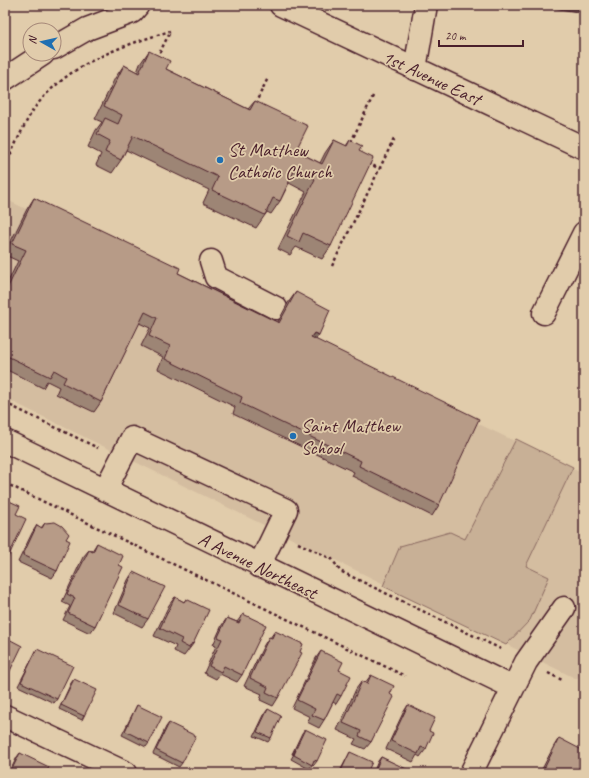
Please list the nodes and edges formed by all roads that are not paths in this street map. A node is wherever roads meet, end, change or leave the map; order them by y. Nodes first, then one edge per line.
1 (138, 5) edge
2 (281, 5) edge
3 (426, 5) edge
4 (62, 43) edge
5 (31, 62) edge
6 (415, 69) junction
7 (5, 80) edge
8 (584, 148) edge
9 (584, 233) edge
10 (211, 261) dead end
11 (276, 308) dead end
12 (544, 313) dead end
13 (5, 441) edge
14 (105, 490) junction
15 (259, 566) junction
16 (564, 608) dead end
17 (512, 687) junction
18 (5, 716) edge
19 (126, 773) edge
20 (471, 773) edge

1 - 4 street
2 - 6 street, 1st Avenue East
3 - 6 street
5 - 7 street
6 - 8 street, 1st Avenue East
9 - 12 street
10 - 11 street
13 - 14 street, A Avenue Northeast
14 - 15 street, A Avenue Northeast
14 - 15 street
15 - 17 street, A Avenue Northeast
16 - 17 street
17 - 20 street
18 - 19 street

